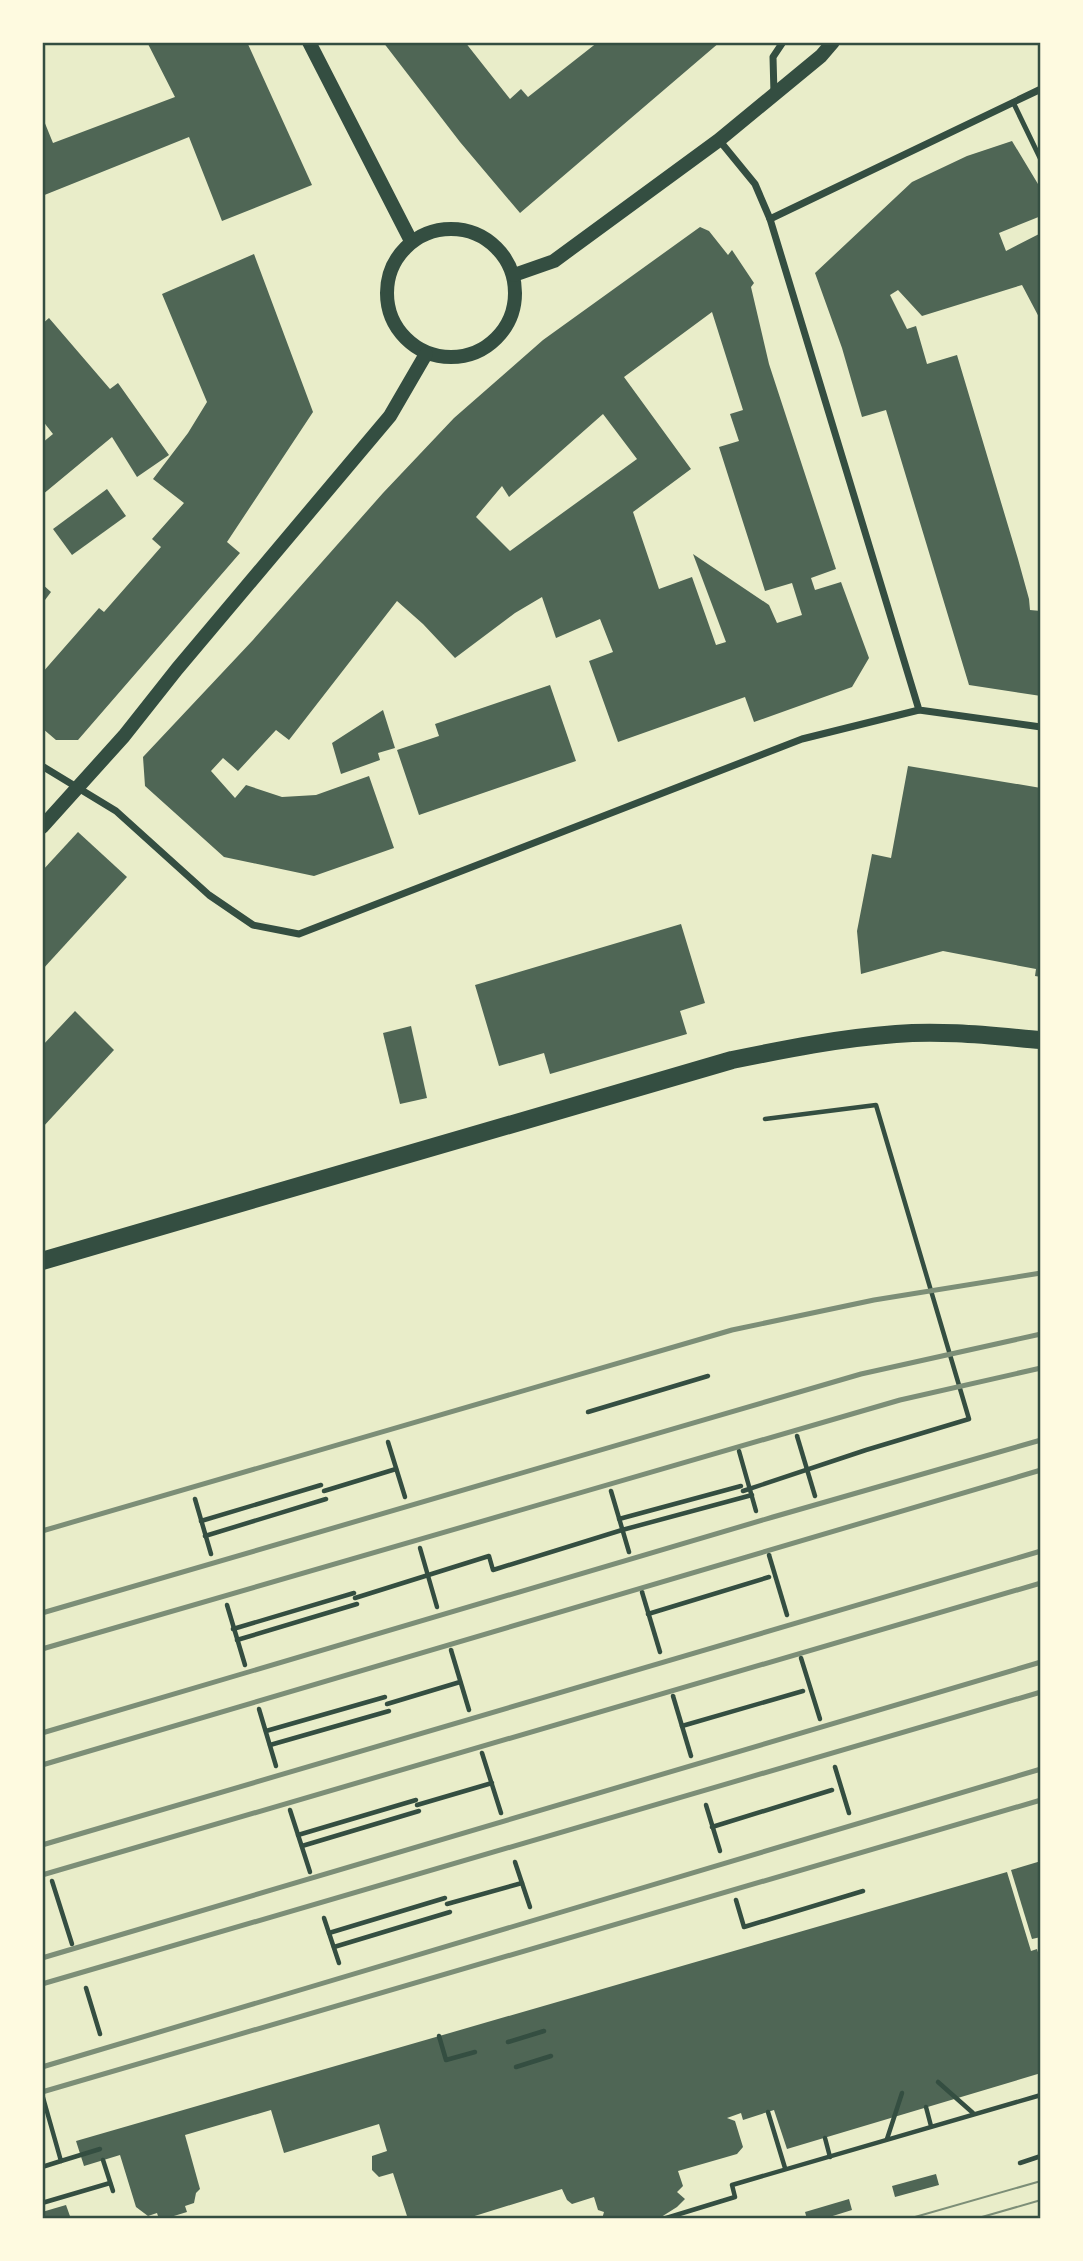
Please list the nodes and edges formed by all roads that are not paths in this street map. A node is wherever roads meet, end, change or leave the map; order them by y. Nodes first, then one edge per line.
1 (310, 42) edge
2 (783, 42) edge
3 (833, 42) edge
4 (1041, 89) edge
5 (775, 95) junction
6 (1013, 102) junction
7 (719, 140) junction
8 (1041, 160) edge
9 (770, 219) junction
10 (411, 241) junction
11 (514, 275) junction
12 (426, 354) junction
13 (919, 710) junction
14 (1041, 727) edge
15 (42, 766) edge
16 (78, 789) junction
17 (42, 827) edge
18 (1041, 1040) edge
19 (42, 1261) edge

1 - 10 main road
2 - 5 street
3 - 5 main road
4 - 6 street
5 - 7 main road
6 - 8 lane
6 - 9 street
7 - 9 street
7 - 11 main road
9 - 13 street
10 - 11 main road
10 - 12 main road
11 - 12 main road
12 - 16 main road
13 - 14 street
13 - 16 street
15 - 16 street
16 - 17 main road
18 - 19 main road

